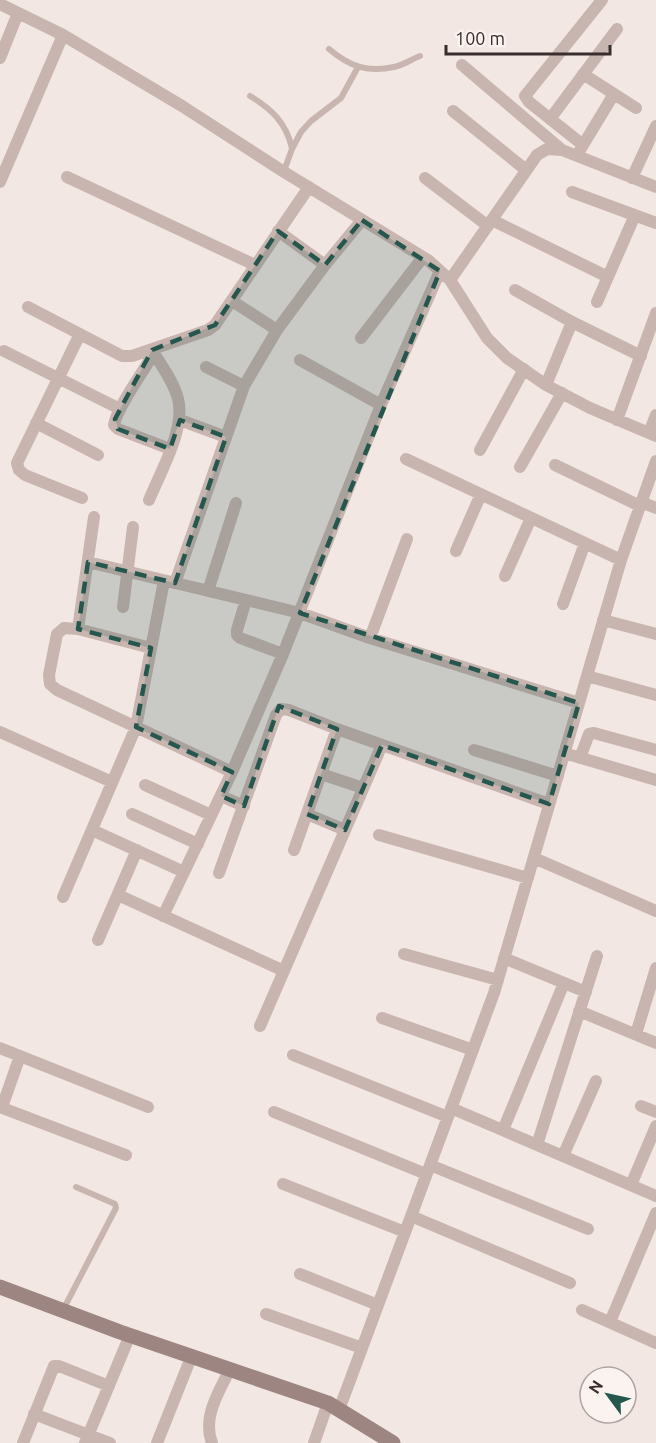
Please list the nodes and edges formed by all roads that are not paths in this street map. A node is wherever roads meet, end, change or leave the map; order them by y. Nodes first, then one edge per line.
1 (602, 0) edge
2 (0, 4) edge
3 (16, 12) junction
4 (0, 13) edge
5 (617, 28) dead end
6 (63, 35) junction
7 (328, 49) dead end
8 (420, 56) dead end
9 (0, 58) edge
10 (462, 65) dead end
11 (358, 67) junction
12 (583, 74) junction
13 (614, 94) junction
14 (250, 96) dead end
15 (636, 108) dead end
16 (453, 111) dead end
17 (550, 119) junction
18 (656, 126) edge
19 (583, 145) junction
20 (292, 148) junction
21 (562, 150) junction
22 (576, 156) junction
23 (4, 162) edge
24 (526, 170) junction
25 (284, 172) junction
26 (67, 177) dead end
27 (425, 178) dead end
28 (632, 178) junction
29 (0, 182) edge
30 (309, 187) junction
31 (656, 187) edge
32 (572, 192) dead end
33 (635, 215) junction
34 (362, 220) junction
35 (490, 223) junction
36 (656, 223) edge
37 (278, 231) junction
38 (423, 257) junction
39 (255, 265) junction
40 (325, 265) junction
41 (440, 271) junction
42 (608, 277) junction
43 (450, 280) junction
44 (515, 290) dead end
45 (232, 301) junction
46 (597, 302) dead end
47 (28, 307) dead end
48 (656, 313) edge
49 (572, 322) junction
50 (277, 330) junction
51 (80, 334) junction
52 (361, 338) dead end
53 (4, 351) dead end
54 (153, 352) junction
55 (640, 356) junction
56 (300, 360) dead end
57 (206, 367) dead end
58 (524, 369) junction
59 (58, 378) junction
60 (546, 385) junction
61 (244, 386) junction
62 (562, 393) junction
63 (381, 405) junction
64 (120, 409) junction
65 (656, 415) edge
66 (180, 420) junction
67 (617, 420) junction
68 (36, 423) junction
69 (652, 434) edge
70 (226, 437) junction
71 (170, 449) junction
72 (480, 450) dead end
73 (98, 455) dead end
74 (406, 459) dead end
75 (656, 460) edge
76 (555, 465) dead end
77 (520, 467) dead end
78 (481, 494) junction
79 (82, 498) dead end
80 (149, 500) dead end
81 (236, 503) dead end
82 (641, 504) junction
83 (656, 508) edge
84 (94, 517) dead end
85 (531, 518) junction
86 (133, 527) dead end
87 (407, 539) dead end
88 (585, 543) junction
89 (456, 551) dead end
90 (621, 560) junction
91 (88, 562) junction
92 (128, 572) junction
93 (505, 576) dead end
94 (170, 582) junction
95 (208, 591) junction
96 (246, 600) junction
97 (563, 604) dead end
98 (123, 607) dead end
99 (300, 613) junction
100 (603, 620) junction
101 (78, 629) junction
102 (656, 634) edge
103 (370, 638) junction
104 (152, 648) junction
105 (283, 654) junction
106 (587, 676) junction
107 (656, 695) edge
108 (579, 703) junction
109 (136, 727) junction
110 (337, 729) junction
111 (0, 732) edge
112 (382, 745) junction
113 (474, 750) dead end
114 (656, 750) edge
115 (564, 753) junction
116 (580, 758) junction
117 (232, 772) junction
118 (321, 774) junction
119 (558, 776) junction
120 (656, 780) edge
121 (112, 782) junction
122 (145, 785) dead end
123 (363, 788) junction
124 (220, 796) junction
125 (549, 804) junction
126 (244, 806) junction
127 (307, 813) junction
128 (132, 814) dead end
129 (211, 815) junction
130 (92, 830) junction
131 (345, 830) junction
132 (380, 835) dead end
133 (198, 844) junction
134 (137, 850) junction
135 (294, 850) dead end
136 (534, 858) junction
137 (184, 872) junction
138 (219, 873) dead end
139 (528, 879) junction
140 (118, 895) junction
141 (63, 897) dead end
142 (656, 911) edge
143 (163, 916) junction
144 (98, 940) dead end
145 (404, 954) dead end
146 (597, 956) dead end
147 (504, 958) junction
148 (656, 968) edge
149 (284, 971) junction
150 (498, 981) junction
151 (564, 983) junction
152 (586, 992) junction
153 (579, 1011) junction
154 (382, 1018) dead end
155 (260, 1026) dead end
156 (636, 1034) junction
157 (656, 1043) edge
158 (0, 1048) edge
159 (473, 1050) junction
160 (293, 1055) dead end
161 (20, 1056) junction
162 (596, 1081) dead end
163 (641, 1106) dead end
164 (1, 1107) edge
165 (148, 1107) dead end
166 (274, 1112) dead end
167 (449, 1112) junction
168 (656, 1112) edge
169 (656, 1126) edge
170 (503, 1130) junction
171 (537, 1145) junction
172 (126, 1155) dead end
173 (563, 1156) junction
174 (428, 1169) junction
175 (283, 1184) dead end
176 (631, 1185) junction
177 (76, 1187) dead end
178 (656, 1196) edge
179 (656, 1213) edge
180 (411, 1216) junction
181 (588, 1229) dead end
182 (405, 1232) junction
183 (300, 1274) dead end
184 (570, 1283) dead end
185 (0, 1287) edge
186 (378, 1305) junction
187 (63, 1310) junction
188 (582, 1310) dead end
189 (266, 1314) dead end
190 (610, 1322) junction
191 (130, 1335) junction
192 (656, 1341) edge
193 (362, 1348) junction
194 (192, 1355) junction
195 (230, 1369) junction
196 (109, 1386) junction
197 (333, 1406) junction
198 (34, 1414) junction
199 (87, 1439) edge
200 (23, 1443) edge
201 (110, 1443) edge
202 (158, 1443) edge
203 (212, 1443) edge
204 (314, 1443) edge
205 (393, 1443) edge

1 - 17 street
2 - 3 street
3 - 4 street
3 - 6 street
3 - 9 street
5 - 12 street
6 - 23 street
6 - 25 street
7 - 11 lane
8 - 11 lane
10 - 21 street
11 - 20 lane
12 - 13 street
12 - 17 street
13 - 15 street
13 - 19 street
14 - 20 lane
16 - 24 street
17 - 19 street
18 - 28 street
19 - 22 street
20 - 25 lane
21 - 22 street
21 - 24 street
22 - 28 street
23 - 29 street
24 - 35 street
25 - 30 street
26 - 39 street
27 - 35 street
28 - 31 street
30 - 34 street
30 - 37 street
32 - 33 street
33 - 36 street
33 - 42 street
34 - 38 street
34 - 40 street
35 - 42 street
35 - 43 street
37 - 39 street
37 - 40 street
38 - 41 street
38 - 52 street
39 - 45 street
40 - 50 street
41 - 43 street
41 - 63 street
42 - 46 street
43 - 58 street
44 - 49 street
45 - 50 street
45 - 54 street
47 - 51 street
48 - 55 street
49 - 55 street
49 - 60 street
50 - 61 street
51 - 54 street
51 - 59 street
53 - 59 street
54 - 64 street
54 - 66 street
55 - 67 street
56 - 63 street
57 - 61 street
58 - 60 street
58 - 72 street
59 - 64 street
59 - 68 street
60 - 62 street
61 - 70 street
62 - 67 street
62 - 77 street
63 - 99 street
64 - 71 street
65 - 69 street
66 - 70 street
66 - 71 street
67 - 69 street
68 - 73 street
68 - 79 street
70 - 94 street
71 - 80 street
74 - 78 street
75 - 82 street
76 - 82 street
78 - 85 street
78 - 89 street
81 - 95 street
82 - 83 street
82 - 90 street
84 - 91 street
85 - 88 street
85 - 93 street
86 - 92 street
87 - 103 street
88 - 90 street
88 - 97 street
90 - 100 street
91 - 92 street
91 - 101 street
92 - 94 street
92 - 98 street
94 - 95 street
94 - 104 street
95 - 96 street
96 - 99 street
96 - 105 street
99 - 103 street
99 - 105 street
100 - 102 street
100 - 106 street
101 - 104 street
101 - 109 street
103 - 108 street
104 - 109 street
105 - 117 street
106 - 107 street
106 - 108 street
108 - 115 street
109 - 117 street
109 - 121 street
110 - 112 street
110 - 118 street
110 - 126 street
111 - 121 street
112 - 123 street
112 - 125 street
113 - 119 street
114 - 116 street
115 - 116 street
115 - 119 street
116 - 120 street
117 - 124 street
118 - 123 street
118 - 127 street
119 - 125 street
121 - 130 street
122 - 129 street
123 - 131 street
124 - 126 street
124 - 129 street
125 - 136 street
126 - 138 street
127 - 131 street
127 - 135 street
128 - 133 street
129 - 133 street
130 - 134 street
130 - 141 street
131 - 149 street
132 - 139 street
133 - 137 street
134 - 137 street
134 - 140 street
136 - 139 street
136 - 142 street
137 - 143 street
139 - 147 street
140 - 143 street
140 - 144 street
143 - 149 street
145 - 150 street
146 - 152 street
147 - 150 street
147 - 151 street
148 - 156 street
149 - 155 street
150 - 159 street
151 - 152 street
151 - 170 street
152 - 153 street
153 - 156 street
153 - 171 street
154 - 159 street
156 - 157 street
158 - 161 street
159 - 167 street
160 - 167 street
161 - 164 street
161 - 165 street
162 - 173 street
163 - 168 street
164 - 172 street
166 - 174 street
167 - 170 street
167 - 174 street
169 - 176 street
170 - 171 street
171 - 173 street
173 - 176 street
174 - 180 street
174 - 181 street
175 - 182 street
176 - 178 street
177 - 187 lane
179 - 190 street
180 - 182 street
180 - 184 street
182 - 186 street
183 - 186 street
185 - 187 street
186 - 193 street
187 - 191 street
188 - 190 street
189 - 193 street
190 - 192 street
191 - 194 street
191 - 196 street
193 - 197 street
194 - 195 street
194 - 202 street
195 - 197 street
195 - 203 street
196 - 198 street
196 - 199 street
197 - 204 street
197 - 205 street
198 - 199 street
198 - 200 street
199 - 201 street

